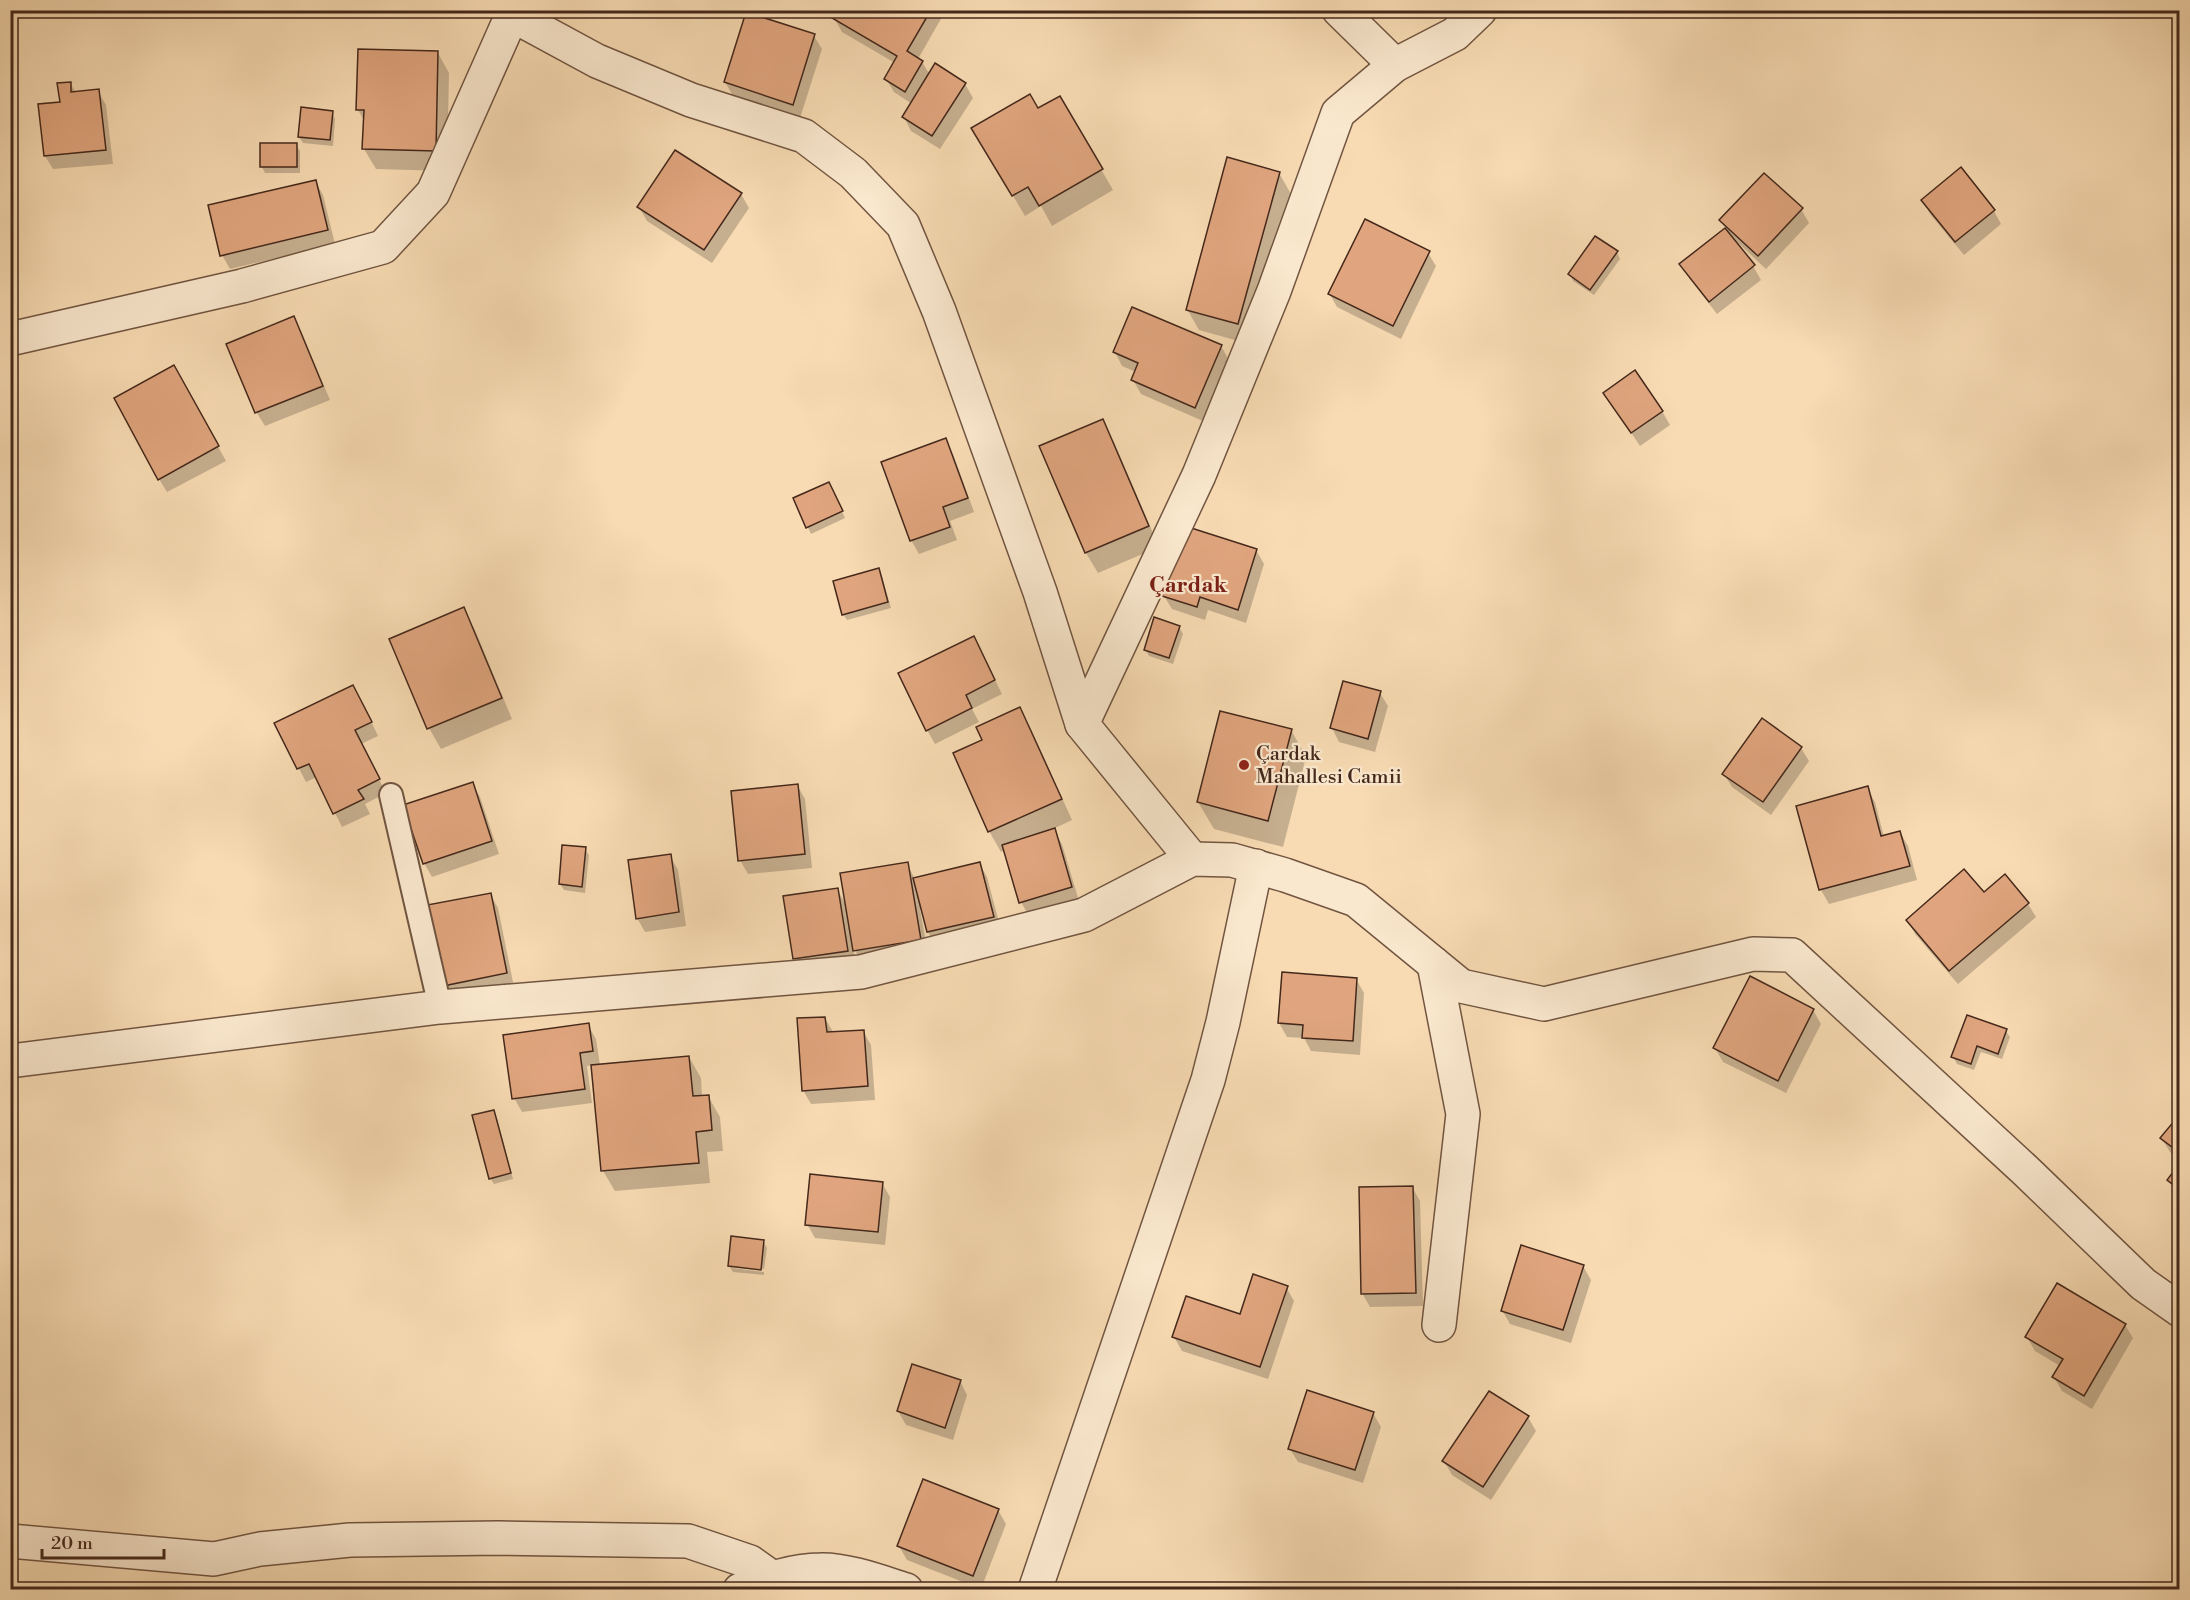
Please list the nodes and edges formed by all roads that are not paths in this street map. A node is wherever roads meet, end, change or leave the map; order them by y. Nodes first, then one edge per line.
1 (1339, 10) edge
2 (1480, 10) edge
3 (511, 13) edge
4 (1395, 65) junction
5 (10, 339) edge
6 (1082, 724) junction
7 (391, 795) dead end
8 (1191, 859) junction
9 (1257, 866) junction
10 (1434, 964) junction
11 (440, 1008) junction
12 (10, 1061) edge
13 (2180, 1310) edge
14 (1439, 1326) dead end
15 (10, 1541) edge
16 (771, 1577) junction
17 (740, 1590) edge
18 (906, 1590) edge
19 (1035, 1590) edge

1 - 4 street
2 - 4 street
3 - 5 street
3 - 6 street
4 - 6 street
6 - 8 street
7 - 11 lane
8 - 9 street
8 - 11 street
9 - 10 street
9 - 19 street
10 - 13 street
10 - 14 street
11 - 12 street
15 - 16 street
16 - 17 street
16 - 18 street

